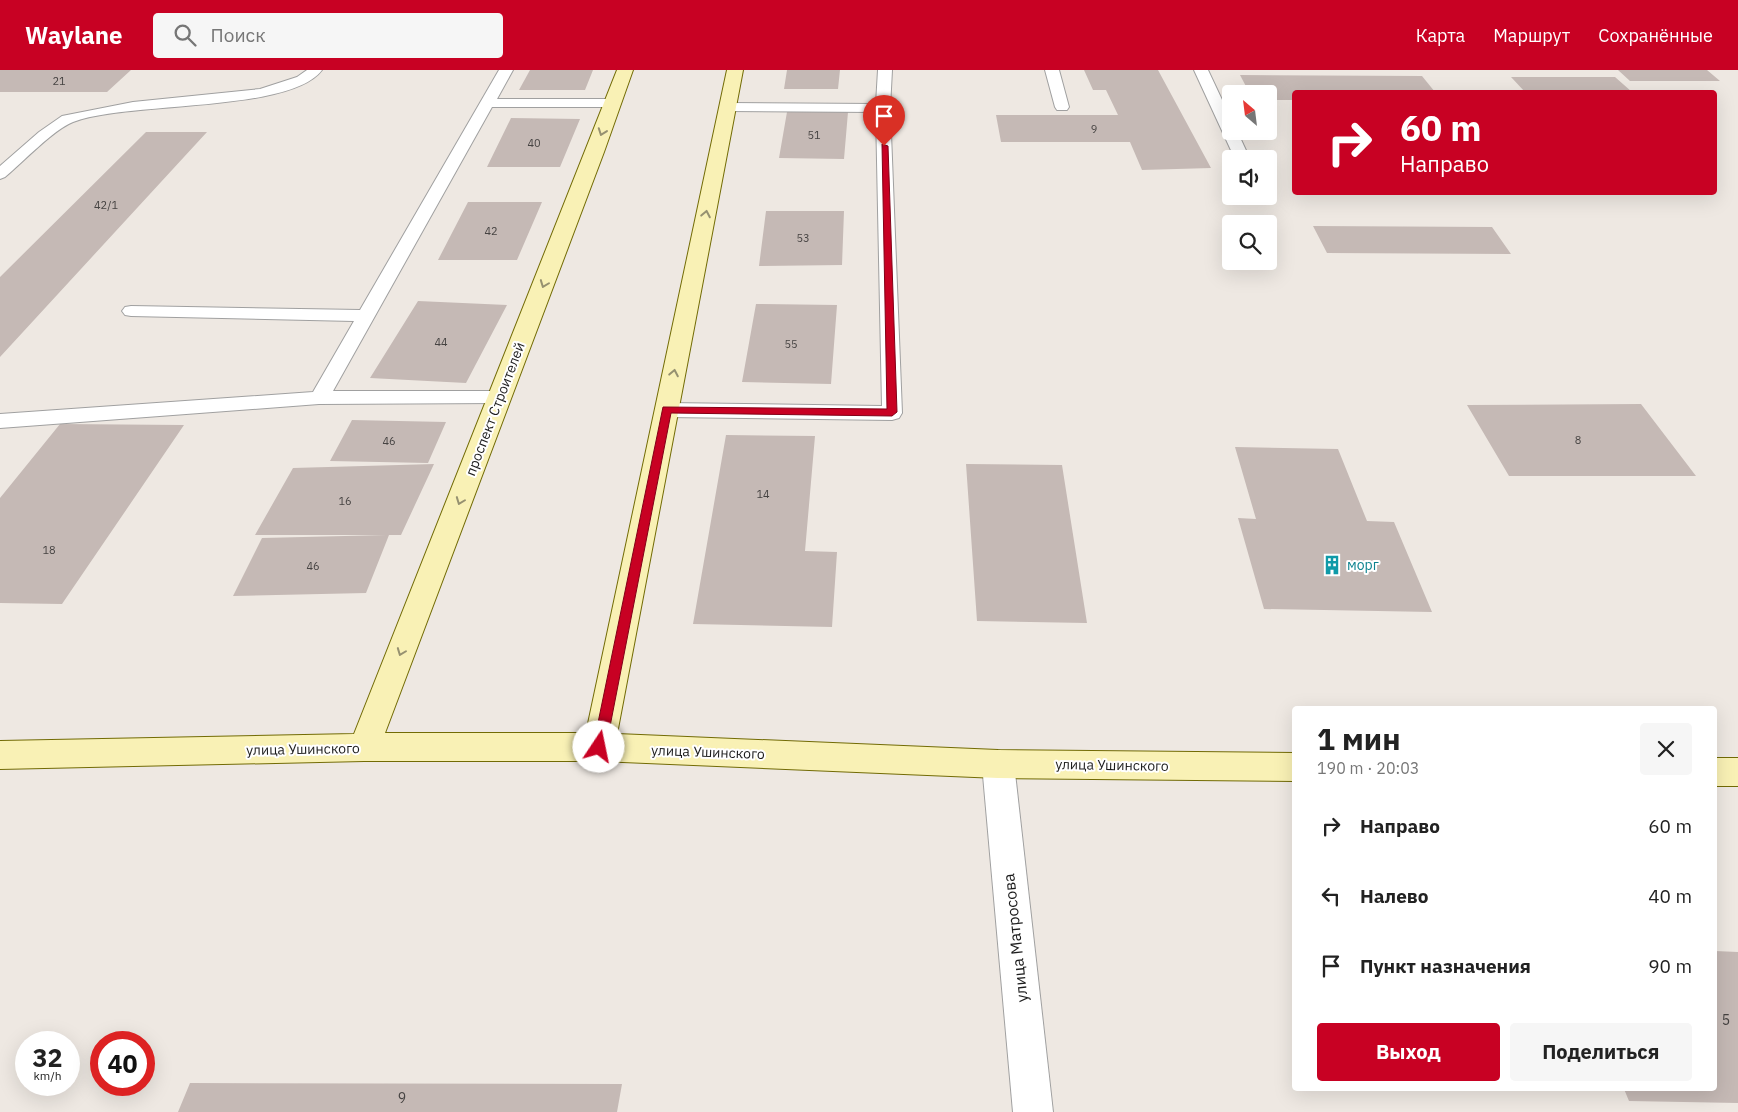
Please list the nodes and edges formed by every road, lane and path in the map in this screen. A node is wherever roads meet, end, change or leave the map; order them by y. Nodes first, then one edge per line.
1 (315, 70) edge
2 (506, 70) edge
3 (625, 70) edge
4 (735, 70) edge
5 (885, 70) edge
6 (1052, 70) edge
7 (1201, 70) edge
8 (487, 103) junction
9 (613, 103) junction
10 (728, 107) junction
11 (1062, 107) dead end
12 (883, 108) junction
13 (1239, 150) edge
14 (0, 174) edge
15 (131, 311) dead end
16 (367, 316) junction
17 (500, 397) junction
18 (319, 398) junction
19 (667, 410) junction
20 (0, 421) edge
21 (364, 747) junction
22 (599, 747) junction
23 (0, 755) edge
24 (998, 764) junction
25 (1292, 767) edge
26 (1717, 772) edge
27 (1738, 772) edge
28 (1033, 1112) edge

1 - 14 lane
2 - 8 lane
3 - 9 street, проспект Строителей
4 - 10 street
5 - 12 lane
6 - 11 lane
7 - 13 lane
8 - 9 lane
8 - 16 lane
9 -> 17 street, проспект Строителей
10 - 12 lane
19 -> 10 street
12 - 19 lane
15 - 16 lane
16 - 18 lane
17 - 18 lane
17 -> 21 street, проспект Строителей
18 - 20 lane
19 - 22 street
21 - 22 street, улица Ушинского
21 - 23 street, улица Ушинского
22 - 24 street, улица Ушинского
24 - 25 street, улица Ушинского
24 - 28 street, улица Матросова
26 - 27 street

